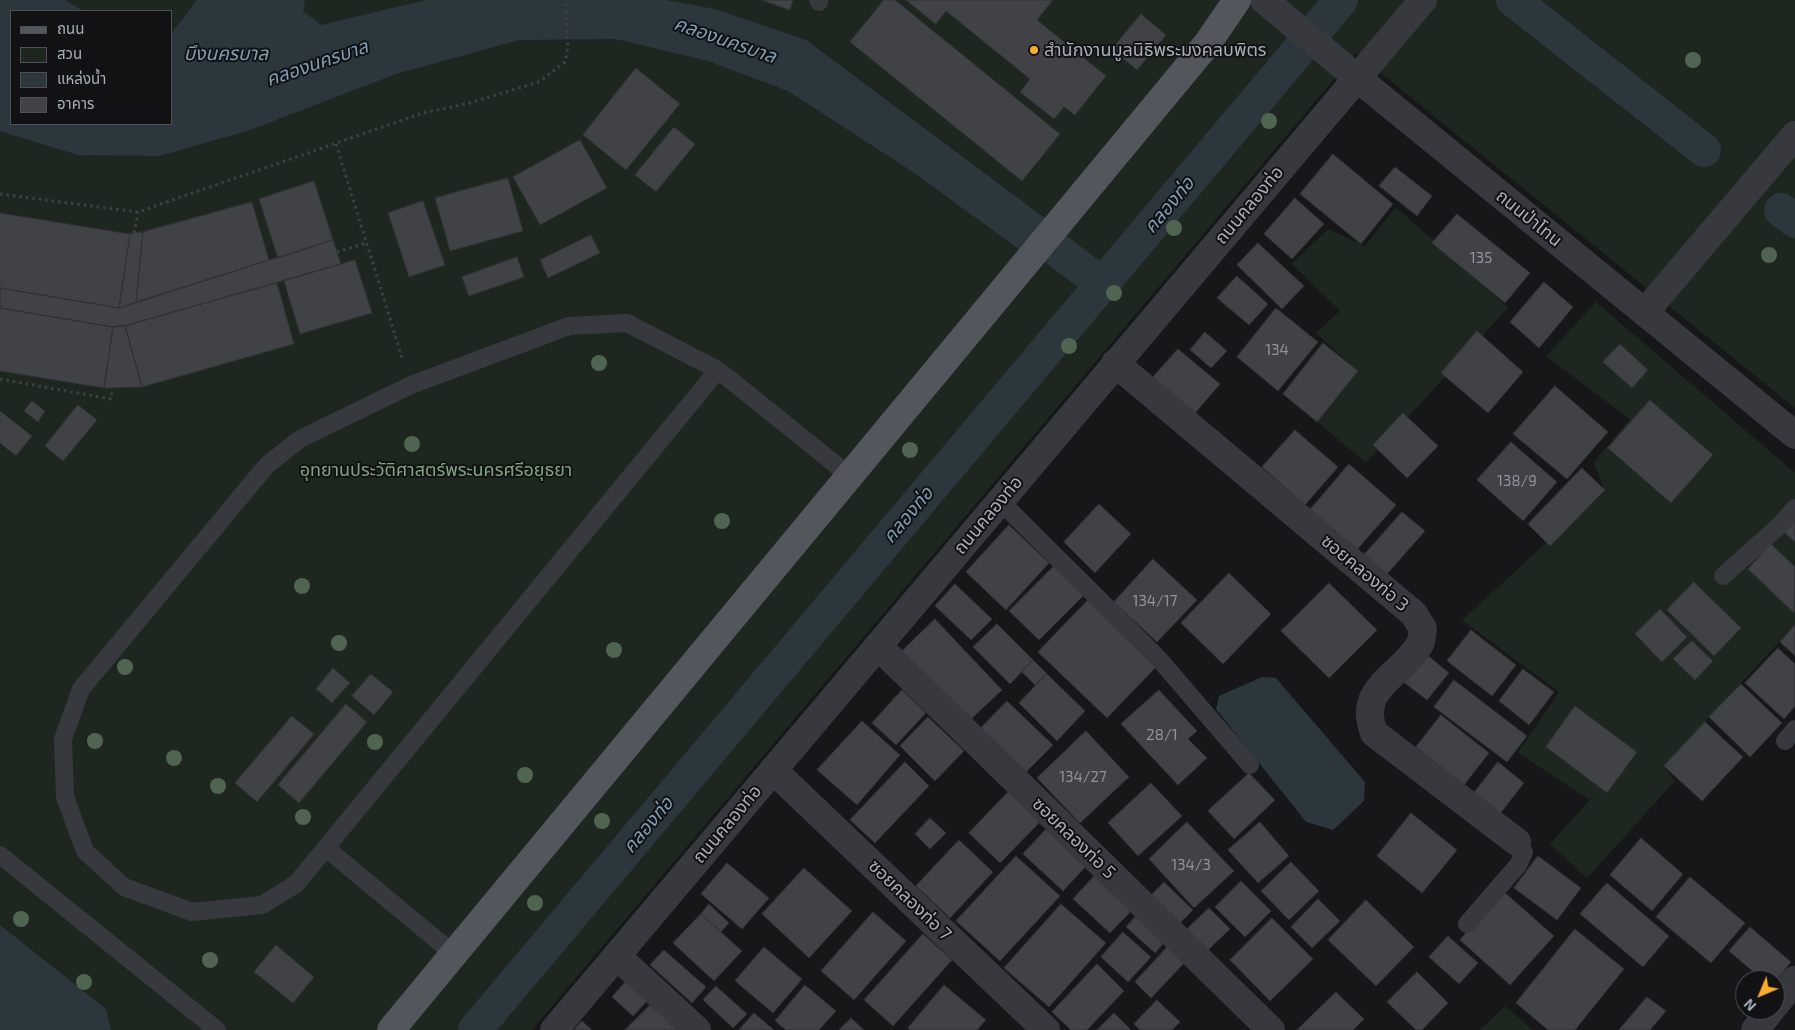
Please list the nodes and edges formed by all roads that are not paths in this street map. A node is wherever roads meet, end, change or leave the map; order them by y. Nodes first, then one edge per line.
1 (1237, 0) edge
2 (1423, 0) edge
3 (1268, 3) edge
4 (1350, 71) junction
5 (1795, 135) edge
6 (1645, 312) junction
7 (1116, 363) junction
8 (718, 370) junction
9 (1795, 435) edge
10 (850, 476) junction
11 (1000, 501) junction
12 (1795, 508) edge
13 (1723, 576) dead end
14 (878, 646) junction
15 (1250, 765) dead end
16 (773, 770) junction
17 (1518, 842) joint
18 (326, 848) junction
19 (0, 855) edge
20 (1467, 924) dead end
21 (455, 955) junction
22 (616, 956) junction
23 (1795, 980) edge
24 (1785, 992) edge
25 (1763, 1020) edge
26 (217, 1030) edge
27 (390, 1030) edge
28 (554, 1030) edge
29 (697, 1030) edge
30 (1046, 1030) edge
31 (1271, 1030) edge
32 (1755, 1030) edge

1 - 10 main road
2 - 4 street, ถนนคลองท่อ
3 - 4 street, ถนนป่าโทน
4 - 6 street, ถนนป่าโทน
4 - 7 street, ถนนคลองท่อ
5 - 6 street
6 - 9 street, ถนนป่าโทน
7 - 11 street, ถนนคลองท่อ
7 - 17 street, ซอยคลองท่อ 3
8 - 10 lane
8 - 18 lane
8 - 18 lane
10 - 21 main road
11 - 14 street, ถนนคลองท่อ
11 - 15 lane
12 - 13 lane
14 - 16 street, ถนนคลองท่อ
14 - 31 street, ซอยคลองท่อ 5
16 - 22 street, ถนนคลองท่อ
16 - 30 street, ซอยคลองท่อ 7
17 - 20 lane
18 - 21 lane
19 - 26 lane
21 - 27 main road
22 - 28 street, ถนนคลองท่อ
22 - 29 street
23 - 24 street
25 - 32 street

